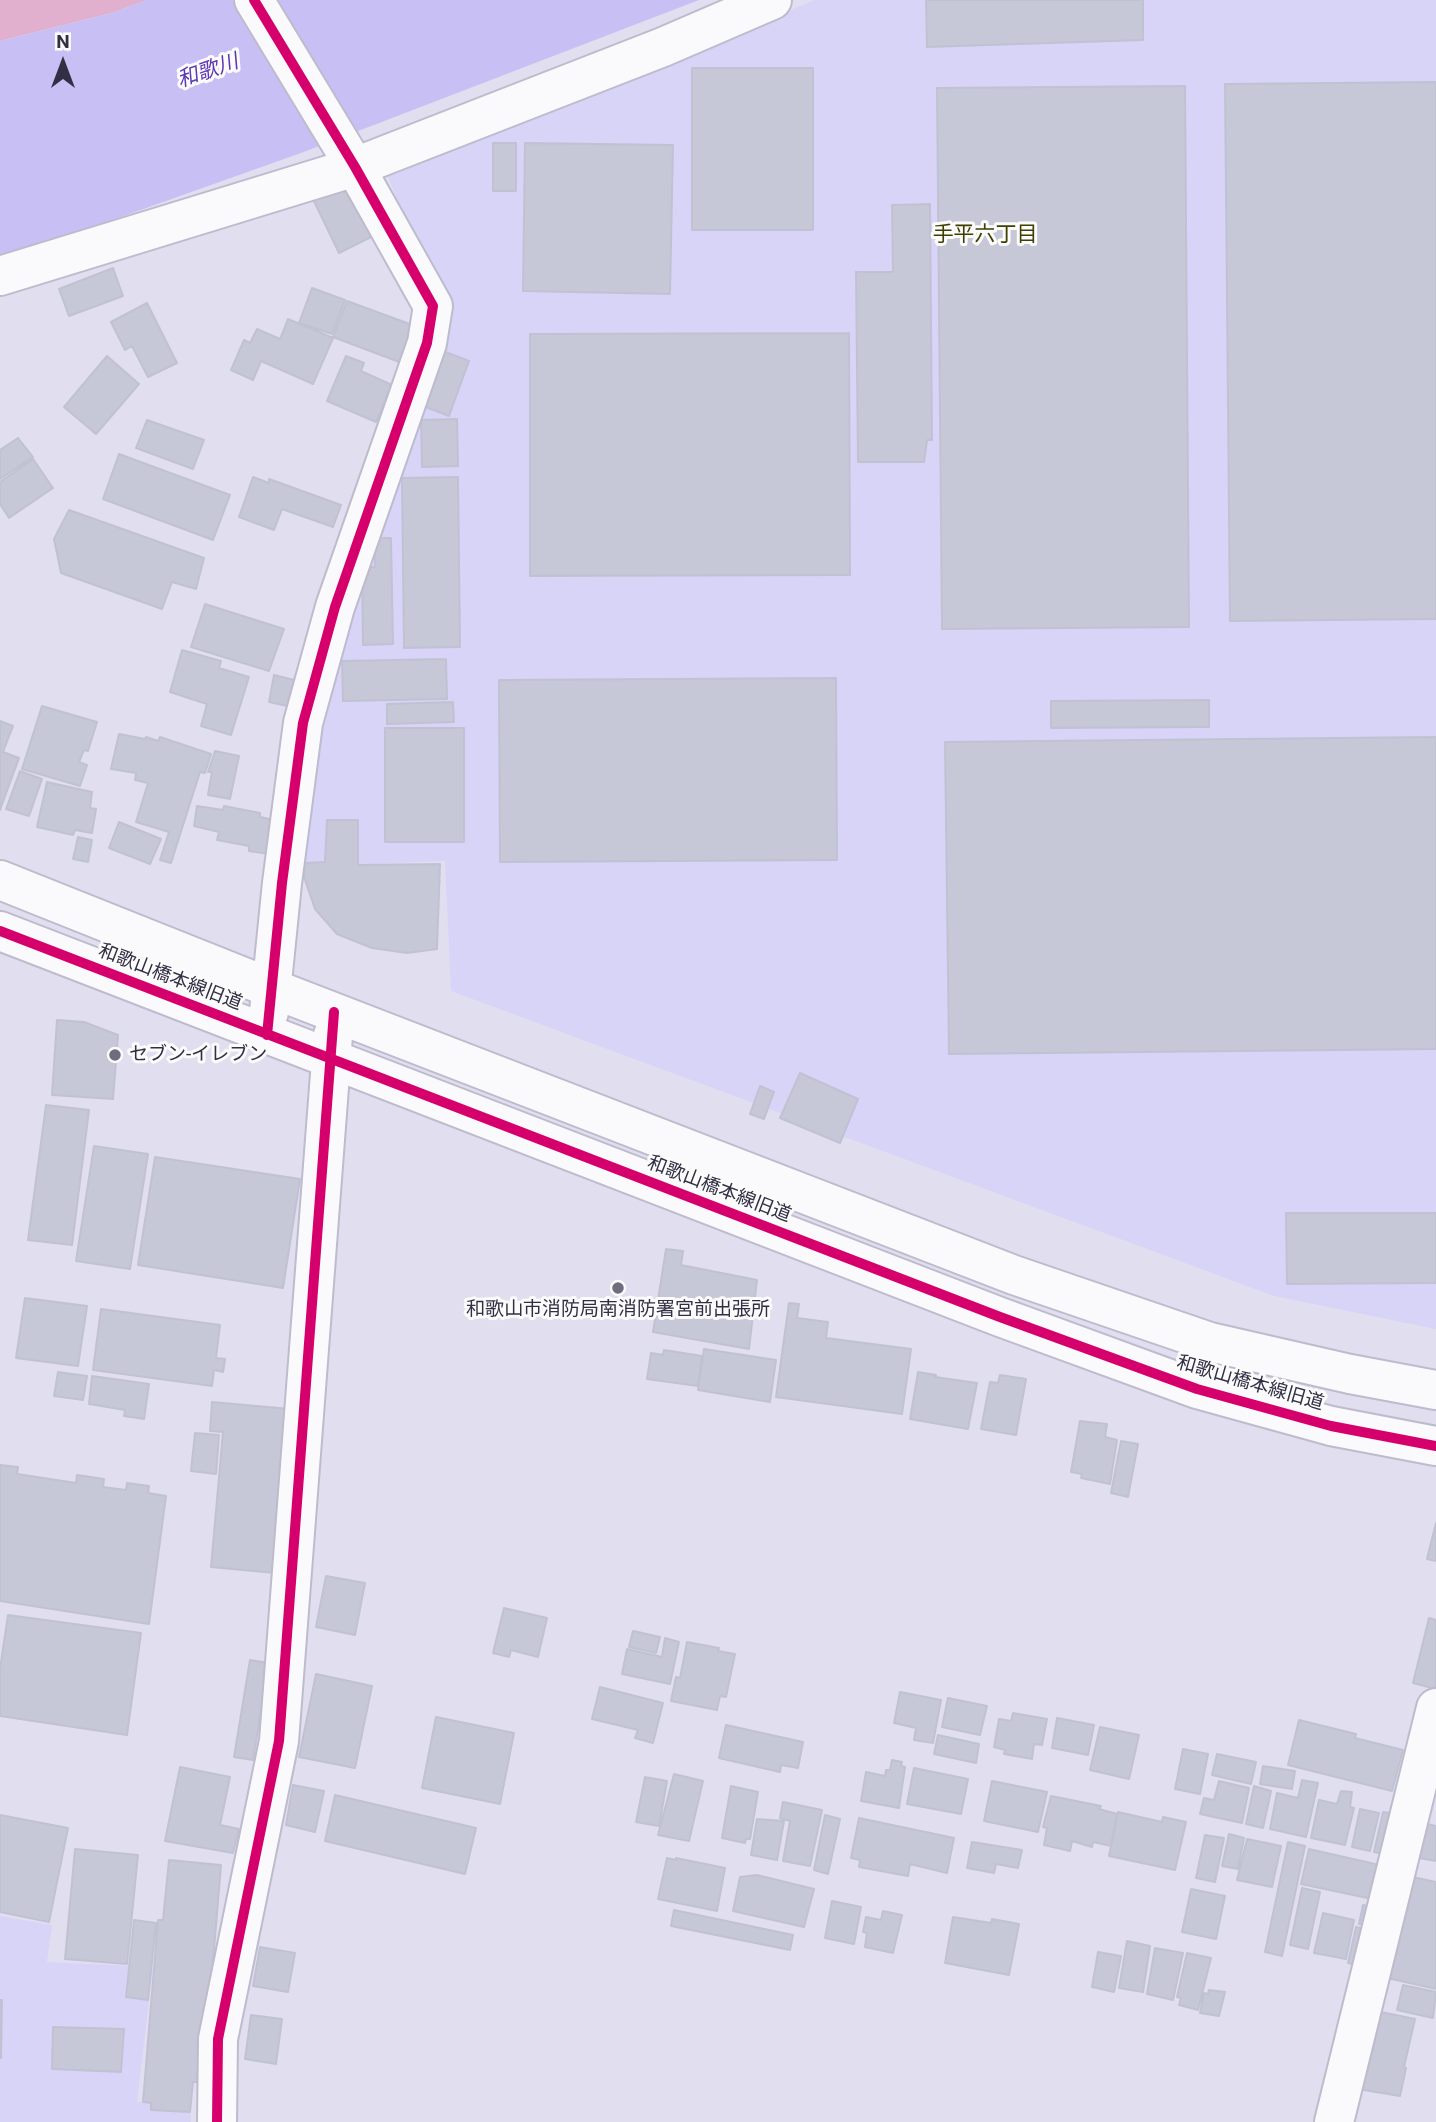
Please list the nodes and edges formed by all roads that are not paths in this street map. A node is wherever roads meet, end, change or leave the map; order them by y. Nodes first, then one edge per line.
1 (254, 0) edge
2 (772, 0) edge
3 (355, 167) junction
4 (0, 276) edge
5 (0, 880) edge
6 (0, 931) edge
7 (271, 988) junction
8 (334, 1012) junction
9 (267, 1035) junction
10 (331, 1059) junction
11 (1436, 1390) edge
12 (1436, 1446) edge
13 (1436, 1709) edge
14 (217, 2122) edge
15 (1334, 2122) edge

1 - 3 street
2 - 3 street
3 - 4 street
3 - 7 street
5 - 7 street, 和歌山橋本線旧道
6 - 9 street, 和歌山橋本線旧道
7 - 8 street, 和歌山橋本線旧道
7 - 9 street
8 - 10 street
8 - 11 street, 和歌山橋本線旧道
9 - 10 street, 和歌山橋本線旧道
10 - 12 street, 和歌山橋本線旧道
10 - 14 street
13 - 15 street

